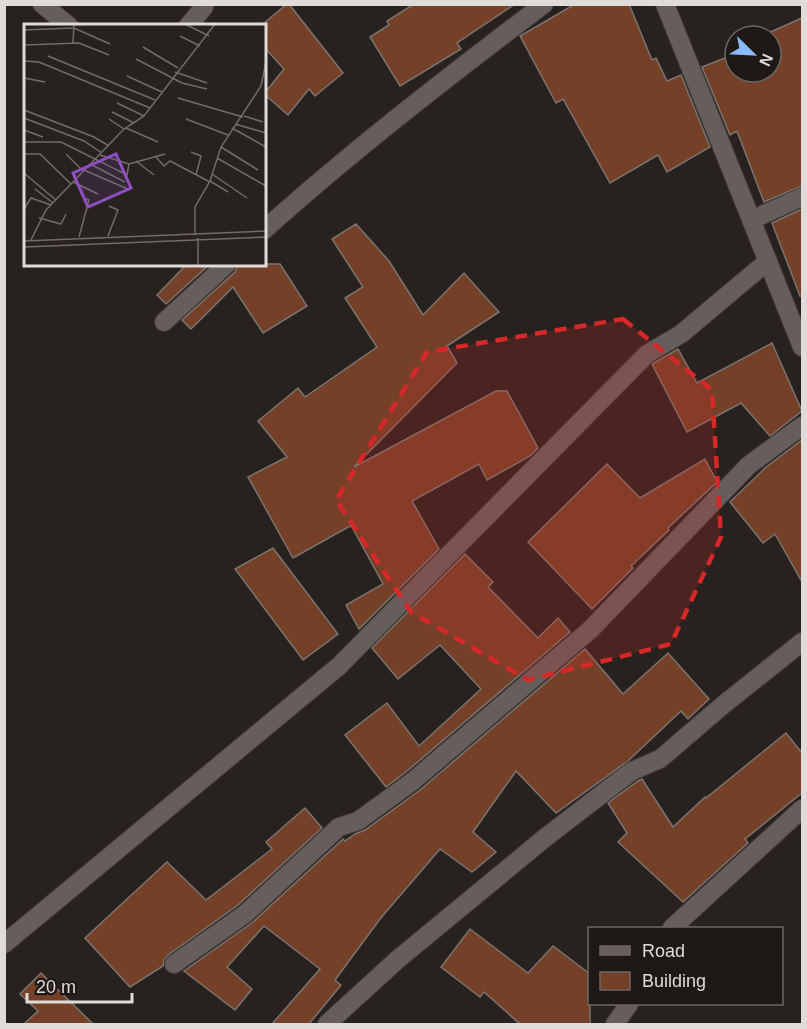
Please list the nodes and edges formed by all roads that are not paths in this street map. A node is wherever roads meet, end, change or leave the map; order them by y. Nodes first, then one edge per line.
1 (42, 4) edge
2 (544, 4) edge
3 (665, 4) edge
4 (204, 8) dead end
5 (67, 24) edge
6 (190, 24) edge
7 (802, 197) edge
8 (751, 220) junction
9 (266, 228) edge
10 (768, 261) junction
11 (225, 266) edge
12 (164, 322) dead end
13 (802, 347) edge
14 (802, 426) edge
15 (802, 642) edge
16 (802, 809) edge
17 (673, 927) edge
18 (4, 944) edge
19 (174, 964) dead end
20 (628, 1005) edge
21 (327, 1024) edge
22 (615, 1024) edge

1 - 5 street
2 - 9 street
3 - 8 street
4 - 6 street
7 - 8 street
8 - 10 street
10 - 13 street
10 - 18 street
11 - 12 street
14 - 19 street
15 - 21 street
16 - 17 street
20 - 22 street

